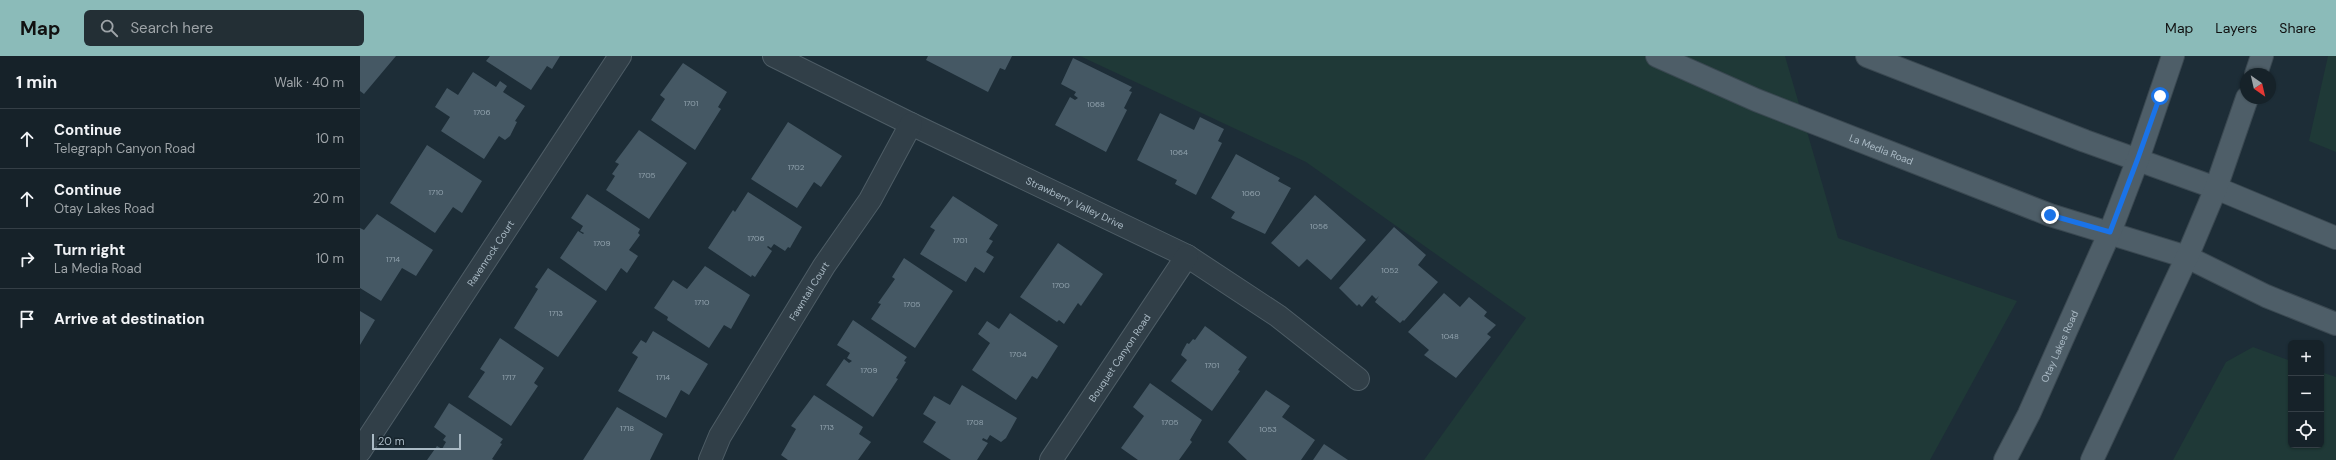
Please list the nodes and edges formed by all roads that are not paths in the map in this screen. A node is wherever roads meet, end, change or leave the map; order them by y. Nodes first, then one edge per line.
1 (620, 56) edge
2 (774, 56) edge
3 (1657, 56) edge
4 (1868, 56) edge
5 (2173, 56) edge
6 (2262, 56) edge
7 (2258, 68) edge
8 (2246, 104) edge
9 (911, 124) junction
10 (2138, 158) junction
11 (2216, 188) junction
12 (2110, 232) junction
13 (2336, 238) edge
14 (1187, 256) junction
15 (2187, 257) junction
16 (2336, 324) edge
17 (1358, 380) dead end
18 (360, 451) edge
19 (710, 460) edge
20 (1051, 460) edge
21 (2005, 460) edge
22 (2092, 460) edge

1 - 18 street, Ravenrock Court
2 - 9 street, Strawberry Valley Drive
3 - 12 main road, La Media Road
4 - 10 main road
5 - 10 main road, Otay Lakes Road
6 - 7 main road
8 - 11 main road
9 - 14 street, Strawberry Valley Drive
9 - 19 street, Fawntail Court
10 - 11 main road
10 - 12 main road, Otay Lakes Road
11 - 13 main road
11 - 15 main road
12 - 15 main road
12 - 21 main road, Otay Lakes Road
14 - 17 street, Strawberry Valley Drive
14 - 20 street, Bouquet Canyon Road
15 - 16 main road
15 - 22 main road

